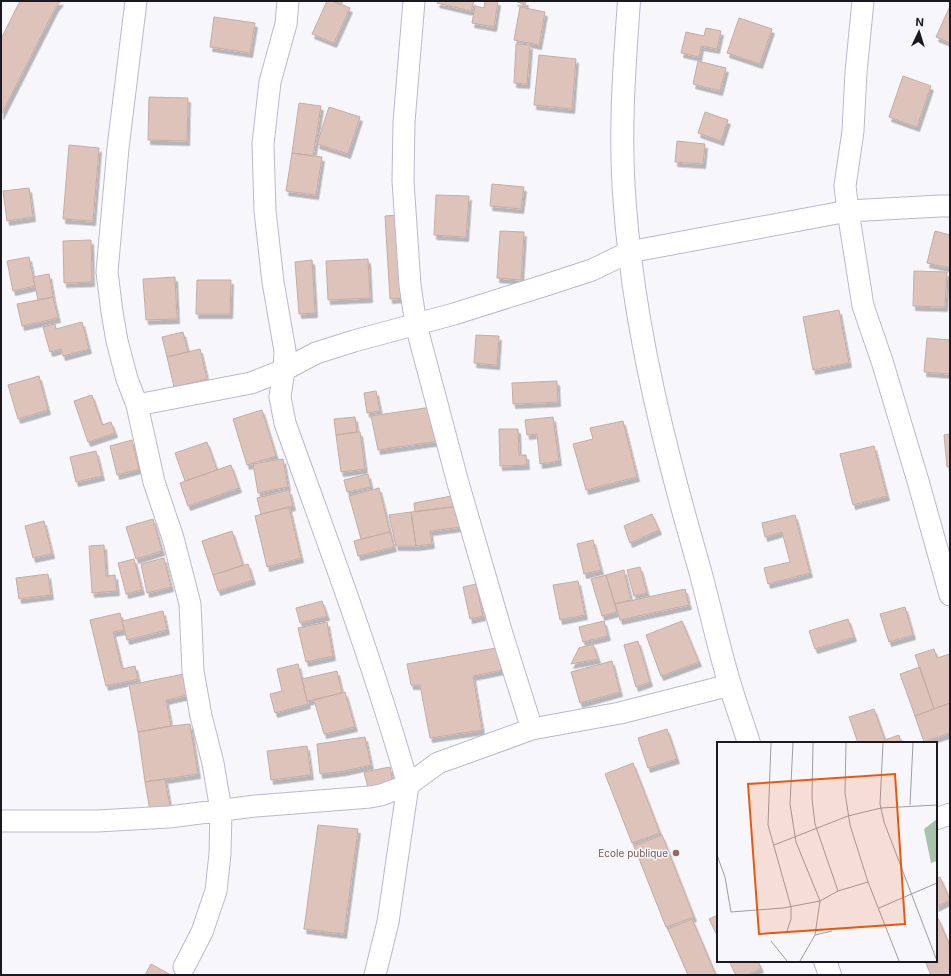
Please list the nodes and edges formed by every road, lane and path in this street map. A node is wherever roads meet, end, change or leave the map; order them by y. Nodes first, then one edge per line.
1 (136, 1) edge
2 (288, 1) edge
3 (414, 1) edge
4 (629, 1) edge
5 (863, 1) edge
6 (950, 206) edge
7 (848, 211) junction
8 (630, 252) junction
9 (416, 325) junction
10 (284, 370) junction
11 (137, 405) junction
12 (950, 594) edge
13 (730, 685) junction
14 (532, 729) junction
15 (749, 742) edge
16 (408, 785) junction
17 (221, 810) junction
18 (950, 814) edge
19 (937, 819) edge
20 (1, 821) edge
21 (825, 962) edge
22 (184, 967) dead end
23 (375, 975) edge
24 (830, 975) edge

1 - 11 street
2 - 10 street
3 - 9 street
4 - 8 main road
5 - 7 street
6 - 7 street
7 - 8 street
7 - 12 street
8 - 9 street
8 - 13 main road
9 - 10 street
9 - 14 street
10 - 11 street
10 - 16 street
11 - 17 street
13 - 14 street
13 - 15 main road
14 - 16 street
16 - 17 street
16 - 23 street
17 - 20 street
17 - 22 street
18 - 19 street
21 - 24 main road

